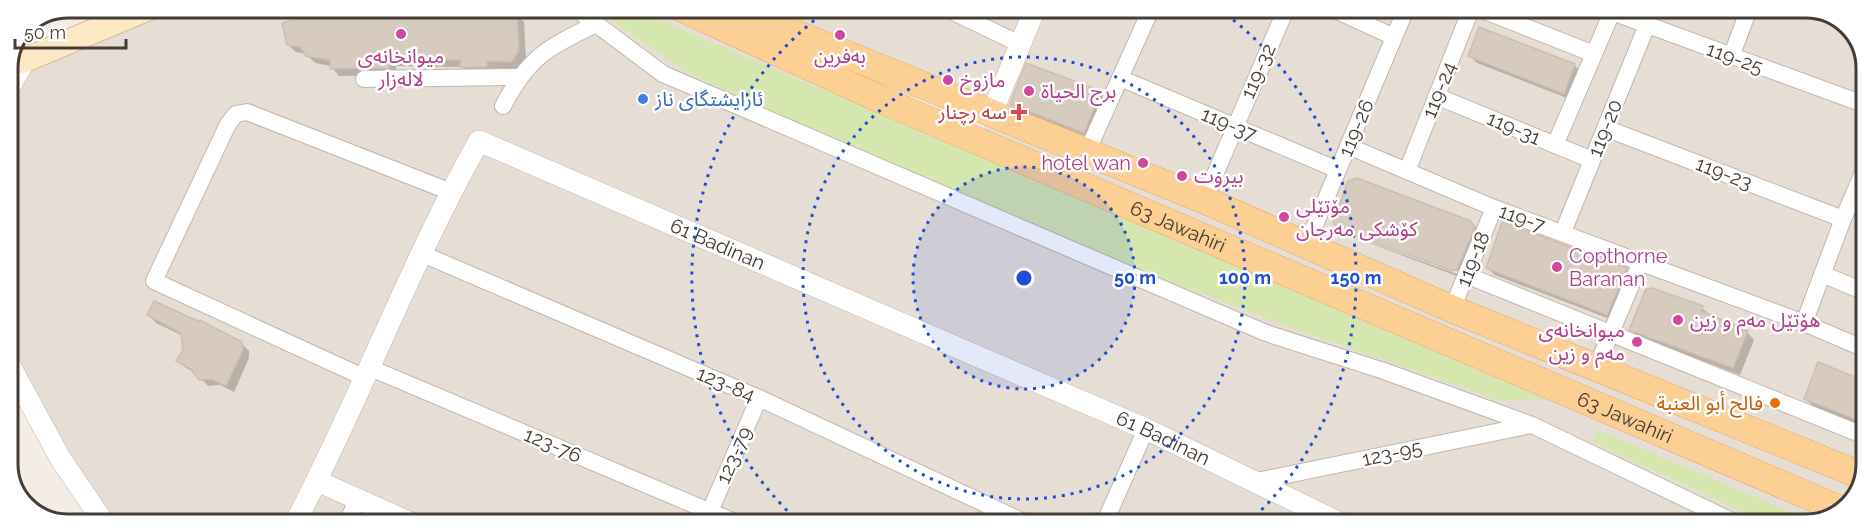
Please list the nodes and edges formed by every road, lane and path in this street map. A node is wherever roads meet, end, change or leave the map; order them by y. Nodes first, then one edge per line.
1 (124, 18) edge
2 (586, 18) edge
3 (703, 18) edge
4 (757, 18) edge
5 (964, 18) edge
6 (1031, 18) edge
7 (1147, 18) edge
8 (1282, 18) edge
9 (1353, 18) edge
10 (1402, 18) edge
11 (1467, 18) edge
12 (1503, 18) edge
13 (1605, 18) edge
14 (1629, 18) edge
15 (1746, 18) edge
16 (594, 25) junction
17 (1647, 25) junction
18 (1394, 37) junction
19 (1020, 44) junction
20 (1594, 54) junction
21 (1731, 57) junction
22 (19, 60) edge
23 (518, 77) junction
24 (1120, 78) junction
25 (364, 79) dead end
26 (1436, 96) junction
27 (1856, 101) edge
28 (503, 106) dead end
29 (991, 115) junction
30 (1234, 126) junction
31 (1605, 128) junction
32 (1555, 145) junction
33 (1348, 146) junction
34 (1087, 152) junction
35 (1592, 160) junction
36 (1338, 170) junction
37 (1407, 171) junction
38 (451, 192) junction
39 (1856, 192) edge
40 (1204, 200) junction
41 (1494, 208) junction
42 (1843, 219) junction
43 (1563, 232) junction
44 (1306, 246) junction
45 (420, 253) junction
46 (1640, 264) junction
47 (1822, 274) junction
48 (1466, 275) junction
49 (1856, 288) edge
50 (1452, 309) junction
51 (1804, 323) junction
52 (1611, 333) junction
53 (1856, 345) edge
54 (1597, 366) junction
55 (366, 372) junction
56 (18, 380) edge
57 (759, 398) junction
58 (1532, 425) junction
59 (1146, 429) junction
60 (1856, 432) edge
61 (1855, 473) edge
62 (317, 481) junction
63 (1252, 482) junction
64 (358, 500) junction
65 (1833, 506) edge
66 (98, 514) edge
67 (300, 514) edge
68 (351, 514) edge
69 (390, 514) edge
70 (700, 514) edge
71 (708, 514) edge
72 (1007, 514) edge
73 (1108, 514) edge
74 (1321, 514) edge
75 (1717, 514) edge

1 - 22 main road
2 - 16 street
3 - 65 main road, 63 Jawahiri
4 - 29 main road, 63 Jawahiri
5 - 19 street
6 - 19 street
7 - 24 street
8 - 30 street, 119-32
9 - 18 street
10 - 18 street, 119-26
11 - 26 street, 119-24
12 - 20 street
13 - 20 street
14 - 17 street, 119-25
15 - 21 street
16 - 23 street
16 - 58 street
17 - 21 street, 119-25
17 - 31 street, 119-20
18 - 33 street, 119-26
19 - 29 street
20 - 32 street
21 - 27 street, 119-25
23 - 25 street
23 - 28 street
24 - 30 street, 119-37
24 - 34 street
26 - 32 street, 119-31
26 - 37 street, 119-24
29 - 34 main road, 63 Jawahiri
30 - 36 street, 119-37
30 - 40 street, 119-32
31 - 35 street, 119-20
31 - 42 street, 119-23
32 - 35 street, 119-31
33 - 36 street, 119-26
33 - 37 street, 119-7
34 - 40 main road, 63 Jawahiri
35 - 43 street, 119-20
36 - 44 street, 119-26
37 - 41 street, 119-7
38 - 45 street, 61 Badinan
38 - 55 street, 123-76
38 - 59 street, 61 Badinan
39 - 42 street
40 - 44 main road, 63 Jawahiri
41 - 43 street, 119-7
41 - 48 street, 119-18
42 - 47 street
43 - 46 street, 119-7
44 - 50 main road, 63 Jawahiri
45 - 55 street, 61 Badinan
45 - 57 street, 123-84
46 - 51 street, 119-7
46 - 52 street
47 - 49 street
47 - 51 street
48 - 50 street, 119-18
48 - 52 street
50 - 54 main road, 63 Jawahiri
51 - 53 street, 119-7
52 - 54 street
52 - 60 street
54 - 61 main road, 63 Jawahiri
55 - 62 street, 61 Badinan
55 - 70 street, 123-76
56 - 66 street
57 - 71 street, 123-79
57 - 72 street, 123-84
58 - 63 street, 123-95
58 - 75 street
59 - 63 street, 61 Badinan
59 - 73 street
62 - 64 street
62 - 67 street, 61 Badinan
63 - 74 street, 61 Badinan
64 - 68 street
64 - 69 street

